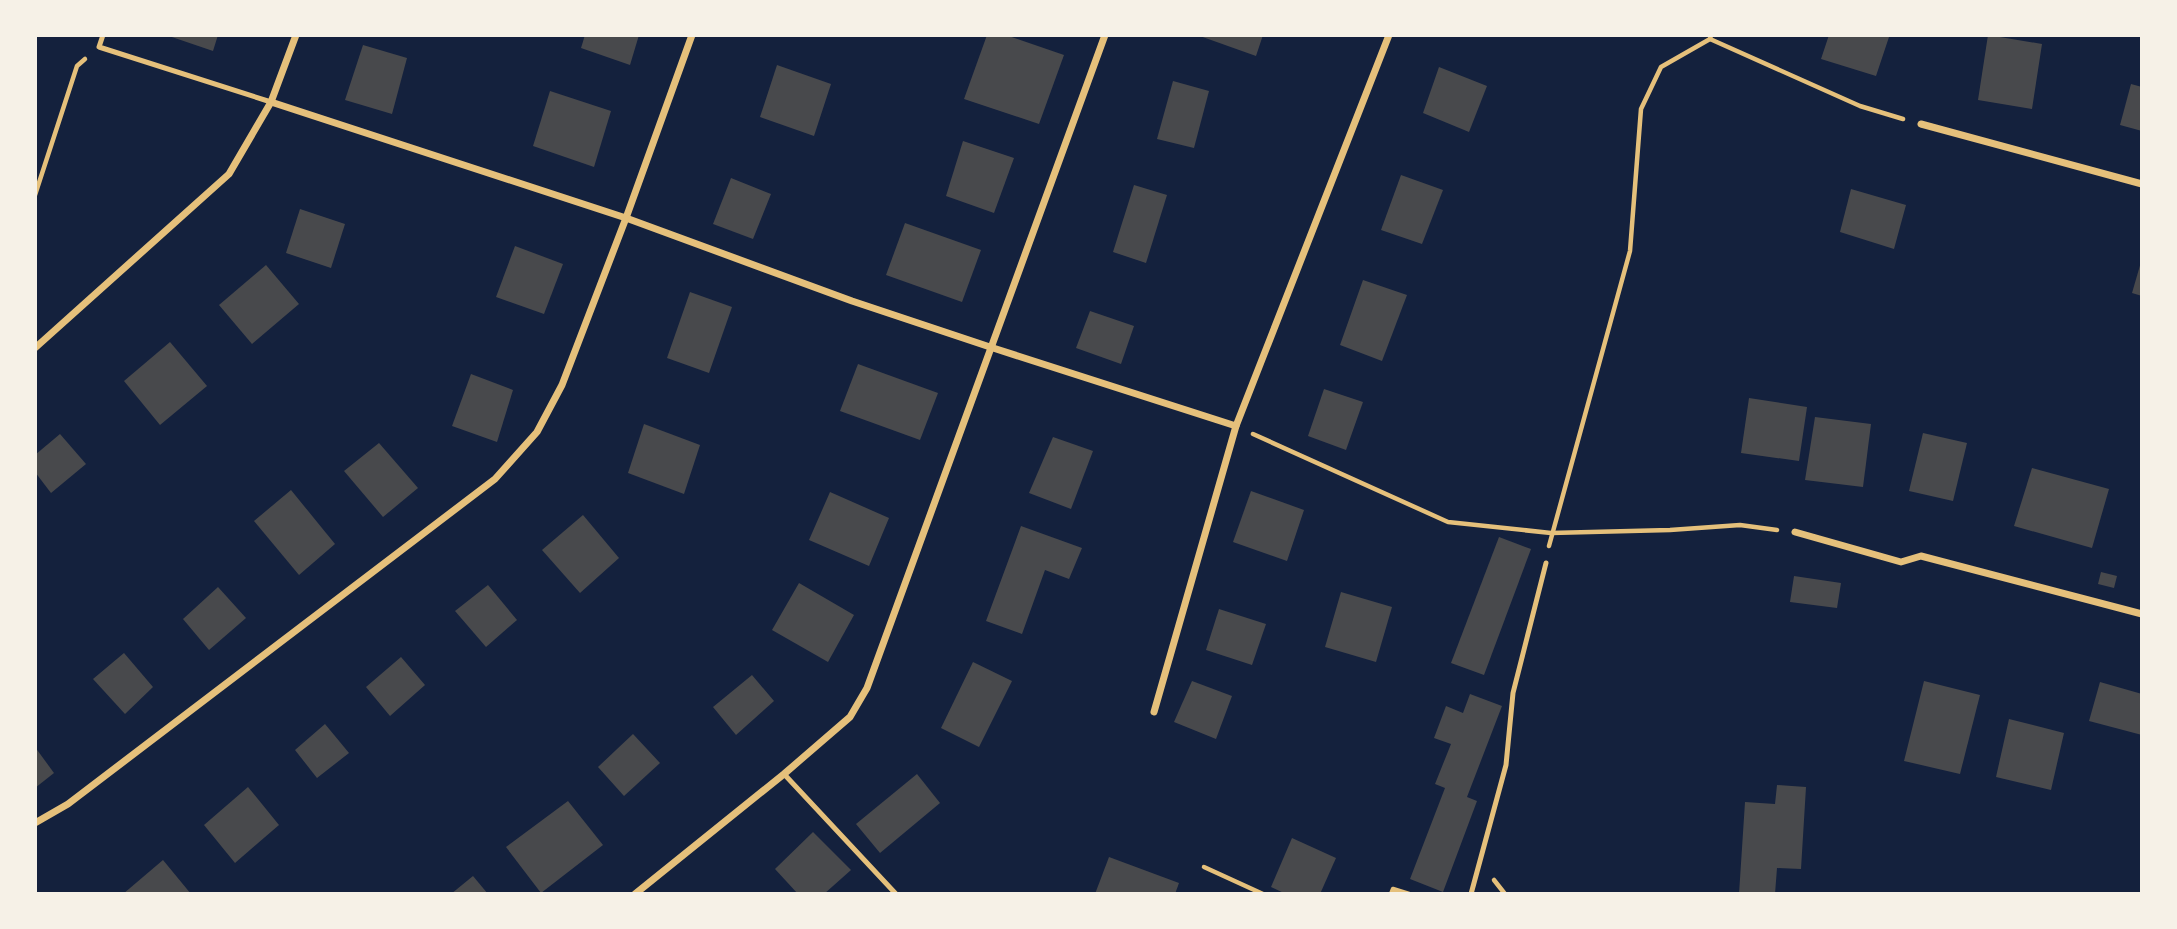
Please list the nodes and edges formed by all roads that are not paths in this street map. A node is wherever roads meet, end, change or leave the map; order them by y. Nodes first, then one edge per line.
1 (103, 35) edge
2 (296, 35) edge
3 (692, 35) edge
4 (1105, 35) edge
5 (1389, 35) edge
6 (271, 102) junction
7 (1921, 124) road end
8 (2142, 184) edge
9 (626, 218) junction
10 (990, 347) junction
11 (35, 348) edge
12 (1236, 426) junction
13 (1795, 532) road end
14 (1546, 563) road end
15 (2142, 614) edge
16 (1154, 712) dead end
17 (784, 774) junction
18 (35, 823) edge
19 (635, 894) edge
20 (896, 894) edge
21 (1471, 894) edge

1 - 6 lane
2 - 6 street
3 - 9 street
4 - 10 street
5 - 12 street
6 - 9 street
6 - 11 street
7 - 8 street
9 - 10 street
9 - 18 street
10 - 12 street
10 - 17 street
12 - 16 street
13 - 15 street
14 - 21 lane
17 - 19 street
17 - 20 lane

